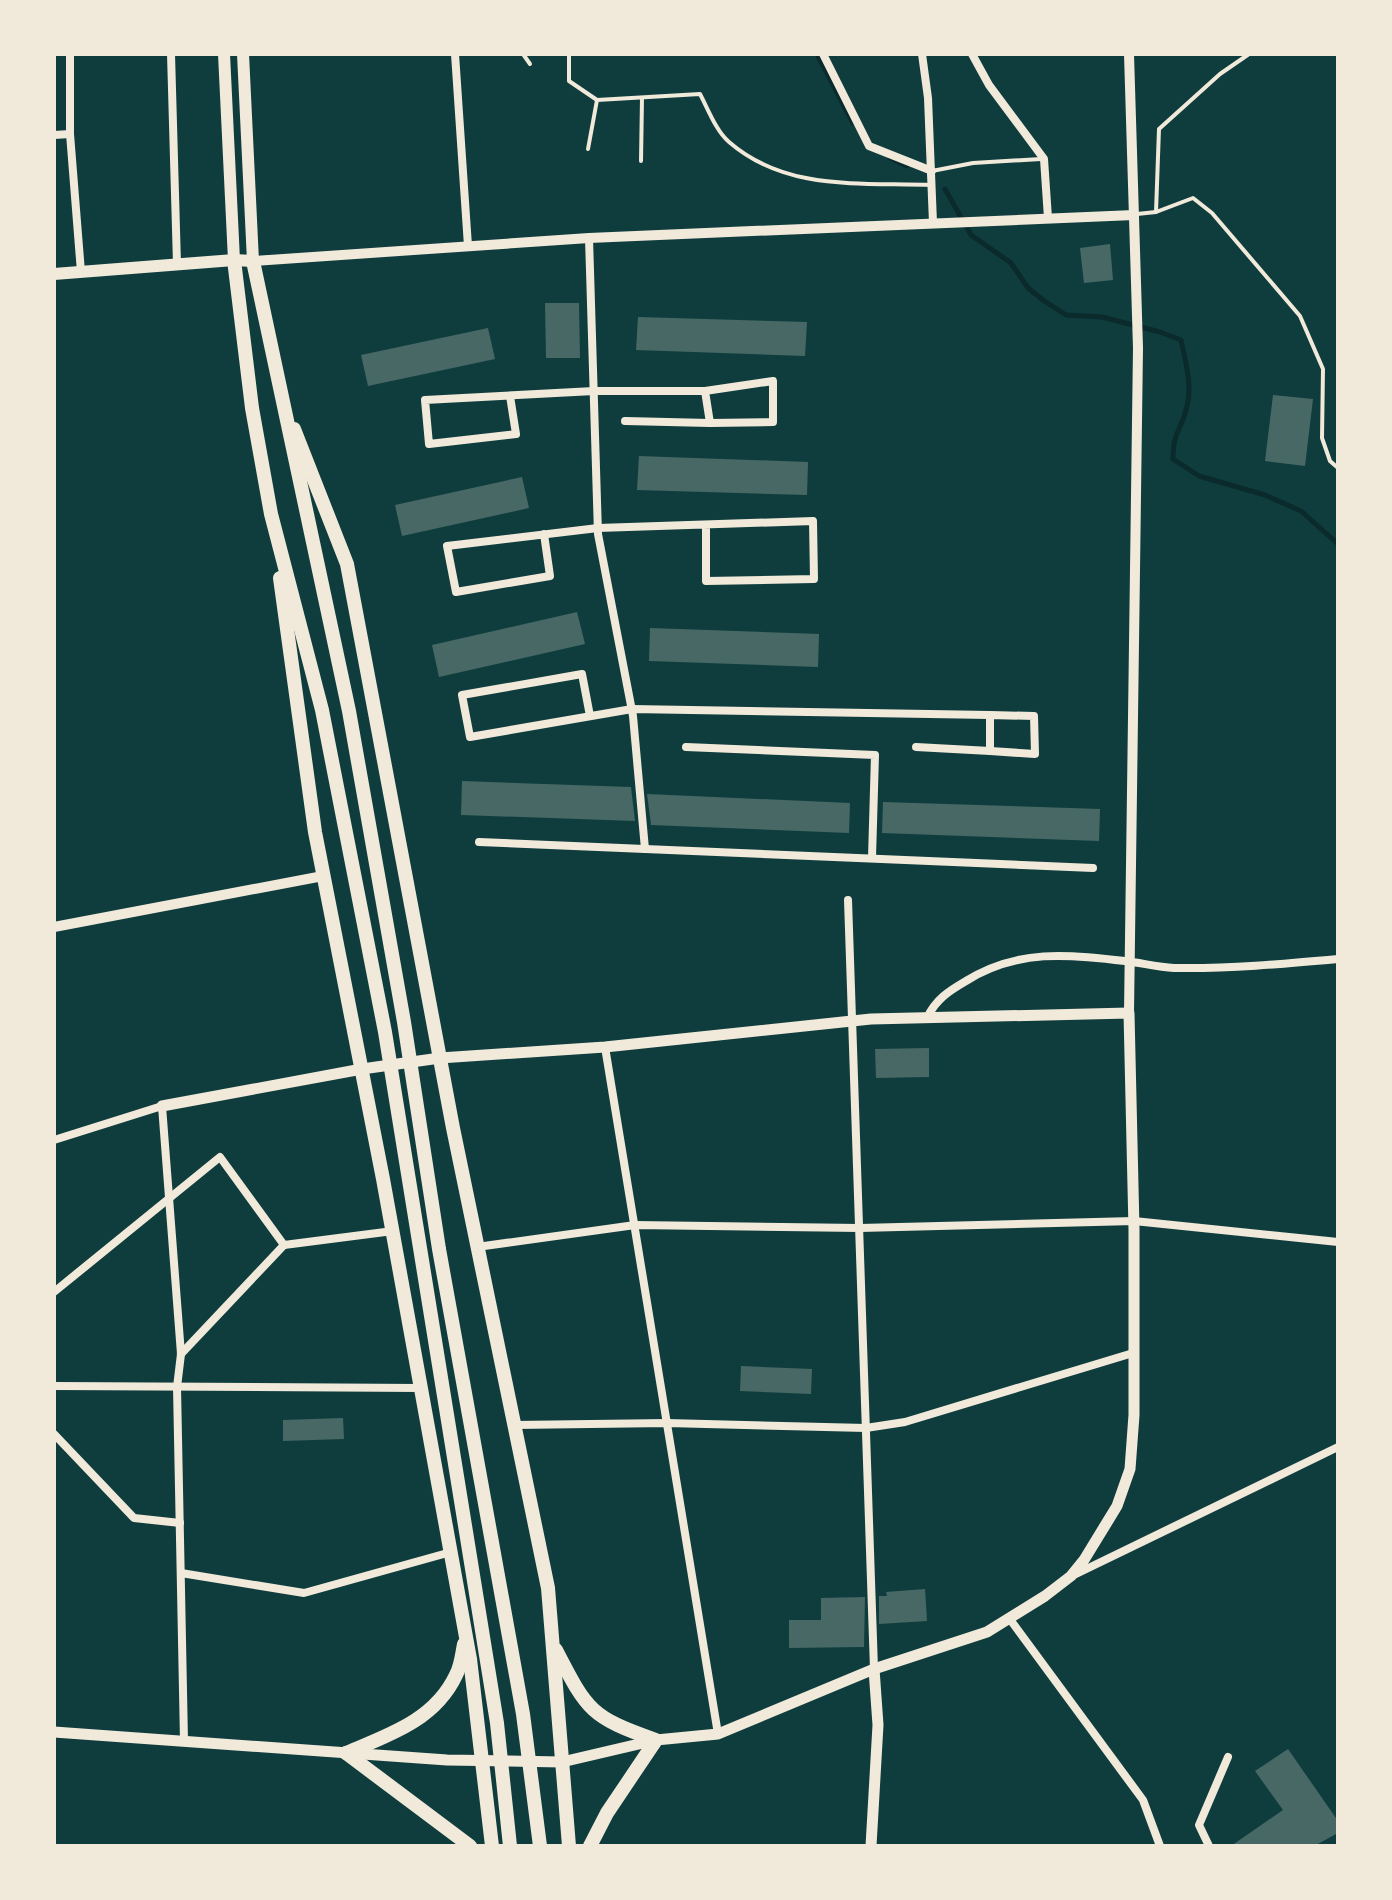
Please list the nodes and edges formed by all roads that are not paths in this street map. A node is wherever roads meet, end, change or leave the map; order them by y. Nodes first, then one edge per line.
1 (70, 54) edge
2 (171, 54) edge
3 (224, 54) edge
4 (243, 54) edge
5 (455, 54) edge
6 (523, 54) edge
7 (569, 54) edge
8 (823, 54) edge
9 (922, 54) edge
10 (972, 54) edge
11 (1129, 54) edge
12 (1249, 54) edge
13 (530, 64) dead end
14 (642, 98) junction
15 (597, 100) junction
16 (70, 134) junction
17 (54, 135) edge
18 (588, 149) dead end
19 (1044, 159) junction
20 (641, 161) dead end
21 (932, 171) junction
22 (933, 185) junction
23 (1156, 212) junction
24 (1134, 215) junction
25 (1048, 218) junction
26 (933, 223) junction
27 (589, 238) junction
28 (468, 246) junction
29 (234, 260) junction
30 (253, 261) junction
31 (177, 264) junction
32 (81, 272) junction
33 (54, 274) edge
34 (279, 390) junction
35 (594, 391) junction
36 (705, 391) junction
37 (510, 396) junction
38 (625, 421) dead end
39 (710, 423) junction
40 (1338, 468) edge
41 (271, 514) junction
42 (706, 525) junction
43 (598, 528) junction
44 (544, 534) junction
45 (632, 709) junction
46 (990, 715) junction
47 (590, 716) junction
48 (686, 747) dead end
49 (916, 747) dead end
50 (990, 751) junction
51 (479, 842) dead end
52 (645, 849) junction
53 (872, 858) junction
54 (1093, 868) dead end
55 (323, 876) junction
56 (848, 900) dead end
57 (54, 927) edge
58 (1338, 959) edge
59 (1129, 961) junction
60 (1129, 1013) junction
61 (927, 1018) junction
62 (853, 1020) junction
63 (605, 1047) junction
64 (440, 1058) junction
65 (362, 1069) junction
66 (162, 1106) junction
67 (54, 1140) edge
68 (169, 1198) junction
69 (1134, 1221) junction
70 (635, 1225) junction
71 (860, 1228) junction
72 (393, 1231) junction
73 (1338, 1242) edge
74 (284, 1245) junction
75 (477, 1247) junction
76 (54, 1292) edge
77 (1133, 1353) junction
78 (181, 1354) junction
79 (54, 1386) edge
80 (177, 1387) junction
81 (421, 1388) junction
82 (667, 1423) junction
83 (514, 1425) junction
84 (866, 1428) junction
85 (54, 1434) edge
86 (1338, 1447) edge
87 (180, 1523) junction
88 (451, 1552) junction
89 (181, 1573) junction
90 (1071, 1576) junction
91 (1009, 1618) junction
92 (466, 1636) junction
93 (552, 1643) junction
94 (874, 1669) junction
95 (54, 1732) edge
96 (718, 1734) junction
97 (656, 1740) junction
98 (184, 1741) junction
99 (346, 1753) junction
100 (1228, 1757) dead end
101 (484, 1761) junction
102 (562, 1762) junction
103 (470, 1846) edge
104 (492, 1846) edge
105 (510, 1846) edge
106 (540, 1846) edge
107 (569, 1846) edge
108 (590, 1846) edge
109 (871, 1846) edge
110 (1160, 1846) edge
111 (1209, 1846) edge

1 - 16 street
2 - 31 street
3 - 29 main road
4 - 30 main road
5 - 28 street
6 - 13 lane
7 - 15 lane
8 - 21 street
9 - 21 street
10 - 19 street
11 - 24 street
12 - 23 lane
14 - 15 lane
14 - 20 lane
14 - 22 lane
15 - 18 lane
16 - 17 street
16 - 32 street
19 - 21 lane
19 - 25 street
21 - 22 street
22 - 26 street
23 - 24 lane
23 - 40 lane
24 - 25 street
24 - 59 street
25 - 26 street
26 - 27 street
27 - 28 street
27 - 35 street
28 - 30 street
29 - 30 main road
29 - 31 main road
29 - 41 highway
30 - 34 highway
31 - 32 main road
32 - 33 main road
34 - 64 highway
34 - 106 highway
35 - 36 street
35 - 37 street
35 - 43 street
36 - 39 street
36 - 39 street
37 - 37 street
38 - 39 street
41 - 55 highway
41 - 105 highway
42 - 42 street
42 - 43 street
43 - 44 street
43 - 45 street
44 - 44 street
45 - 46 street
45 - 47 street
45 - 52 street
46 - 50 street
46 - 50 street
47 - 47 street
48 - 53 street
49 - 50 street
51 - 52 street
52 - 53 street
53 - 54 street
55 - 57 street
55 - 65 highway
56 - 62 street
58 - 59 street
59 - 60 street
59 - 61 street
60 - 61 main road
60 - 69 main road
61 - 62 main road
62 - 63 main road
62 - 71 street
63 - 64 main road
63 - 70 street
64 - 65 main road
64 - 75 highway
65 - 66 main road
65 - 72 highway
66 - 67 street
66 - 68 street
68 - 74 street
68 - 76 street
68 - 78 street
69 - 71 street
69 - 73 street
69 - 77 main road
70 - 71 street
70 - 75 street
70 - 82 street
71 - 84 street
72 - 74 street
72 - 81 highway
74 - 78 street
75 - 83 highway
77 - 84 street
77 - 90 main road
78 - 80 street
79 - 80 street
80 - 81 street
80 - 87 street
81 - 88 highway
82 - 83 street
82 - 84 street
82 - 96 street
83 - 93 highway
84 - 94 street
85 - 87 street
86 - 90 street
87 - 89 street
88 - 89 street
88 - 92 highway
89 - 98 street
90 - 91 main road
91 - 94 main road
91 - 110 street
92 - 99 highway
92 - 101 highway
93 - 97 highway
93 - 102 highway
94 - 96 main road
94 - 109 main road
95 - 98 main road
96 - 97 main road
97 - 102 main road
97 - 108 highway
98 - 99 main road
99 - 101 main road
99 - 103 highway
100 - 111 street
101 - 102 main road
101 - 104 highway
102 - 107 highway

